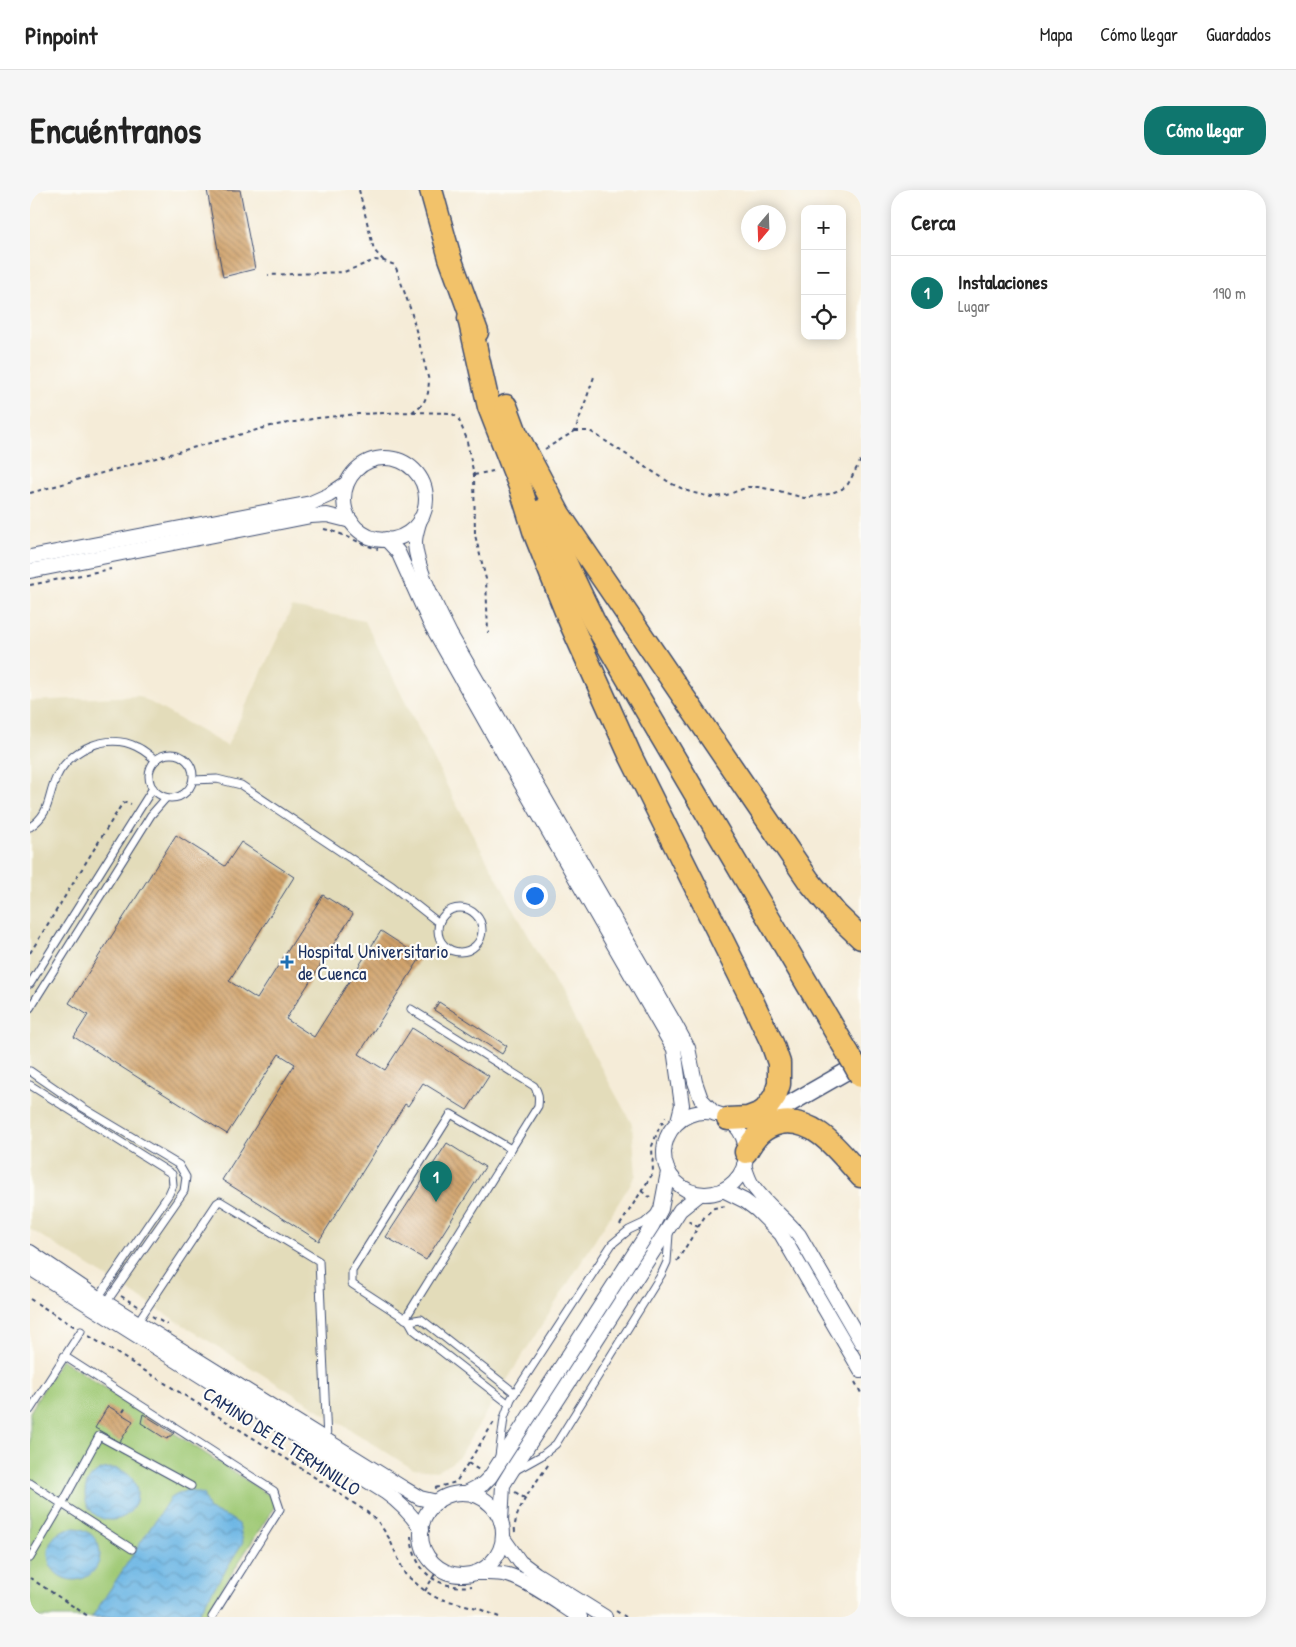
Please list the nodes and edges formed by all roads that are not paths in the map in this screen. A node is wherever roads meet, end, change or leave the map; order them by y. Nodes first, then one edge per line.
1 (432, 190) edge
2 (462, 292) junction
3 (469, 318) junction
4 (482, 358) junction
5 (347, 483) junction
6 (420, 519) junction
7 (351, 521) junction
8 (384, 546) junction
9 (30, 558) edge
10 (30, 571) edge
11 (156, 760) junction
12 (193, 780) junction
13 (152, 788) junction
14 (166, 798) junction
15 (30, 827) edge
16 (439, 924) junction
17 (861, 938) edge
18 (30, 984) edge
19 (30, 1008) edge
20 (412, 1009) dead end
21 (855, 1058) edge
22 (30, 1071) edge
23 (861, 1076) edge
24 (30, 1085) edge
25 (764, 1119) junction
26 (672, 1120) junction
27 (727, 1120) junction
28 (510, 1150) junction
29 (745, 1153) junction
30 (668, 1172) junction
31 (861, 1176) edge
32 (724, 1190) junction
33 (700, 1194) junction
34 (661, 1209) junction
35 (673, 1220) junction
36 (30, 1252) edge
37 (30, 1268) edge
38 (102, 1301) junction
39 (141, 1317) junction
40 (407, 1320) junction
41 (81, 1331) road end
42 (861, 1342) edge
43 (64, 1356) junction
44 (856, 1374) edge
45 (515, 1394) junction
46 (509, 1404) junction
47 (30, 1410) edge
48 (327, 1440) junction
49 (498, 1466) junction
50 (511, 1472) junction
51 (30, 1483) edge
52 (191, 1486) dead end
53 (466, 1493) junction
54 (436, 1495) junction
55 (62, 1504) junction
56 (502, 1522) junction
57 (416, 1532) junction
58 (510, 1538) junction
59 (132, 1549) dead end
60 (30, 1558) edge
61 (476, 1579) junction
62 (607, 1612) edge
63 (212, 1617) edge
64 (580, 1617) edge

1 - 2 highway
2 - 3 highway
2 - 4 highway
3 - 4 highway
3 - 21 highway
4 - 17 highway
4 - 27 highway
5 - 6 street
5 - 7 street
5 - 9 street
6 - 8 street
6 - 27 street
7 - 8 street
7 - 10 street
8 - 26 street
11 - 12 lane
11 - 13 lane
11 - 15 lane
12 - 14 lane
12 - 16 lane
13 - 14 lane
13 - 18 lane
14 - 19 lane
16 - 16 lane
20 - 28 lane
21 - 23 highway, bridge
21 - 25 street
22 - 38 lane
24 - 38 lane
25 - 27 street
25 - 29 street
26 - 27 street
26 - 30 street
27 - 29 street
28 - 40 lane
28 - 40 lane
29 - 31 highway
29 - 32 street
29 - 42 street
30 - 33 street
30 - 34 street
32 - 33 street
32 - 44 street
33 - 35 street
34 - 45 lane
34 - 49 street
35 - 50 street
35 - 50 lane
36 - 38 street
37 - 57 street
38 - 39 street
39 - 48 street
39 - 48 lane
40 - 45 lane
40 - 46 lane
41 - 43 lane
43 - 47 lane
43 - 63 lane
45 - 46 lane
46 - 49 lane
48 - 54 street
49 - 53 street
50 - 56 street
51 - 55 lane
52 - 55 lane
53 - 54 street
53 - 56 street
54 - 57 street
55 - 59 lane
55 - 60 lane
56 - 58 street
57 - 61 street
58 - 61 street
58 - 62 street
61 - 64 street

